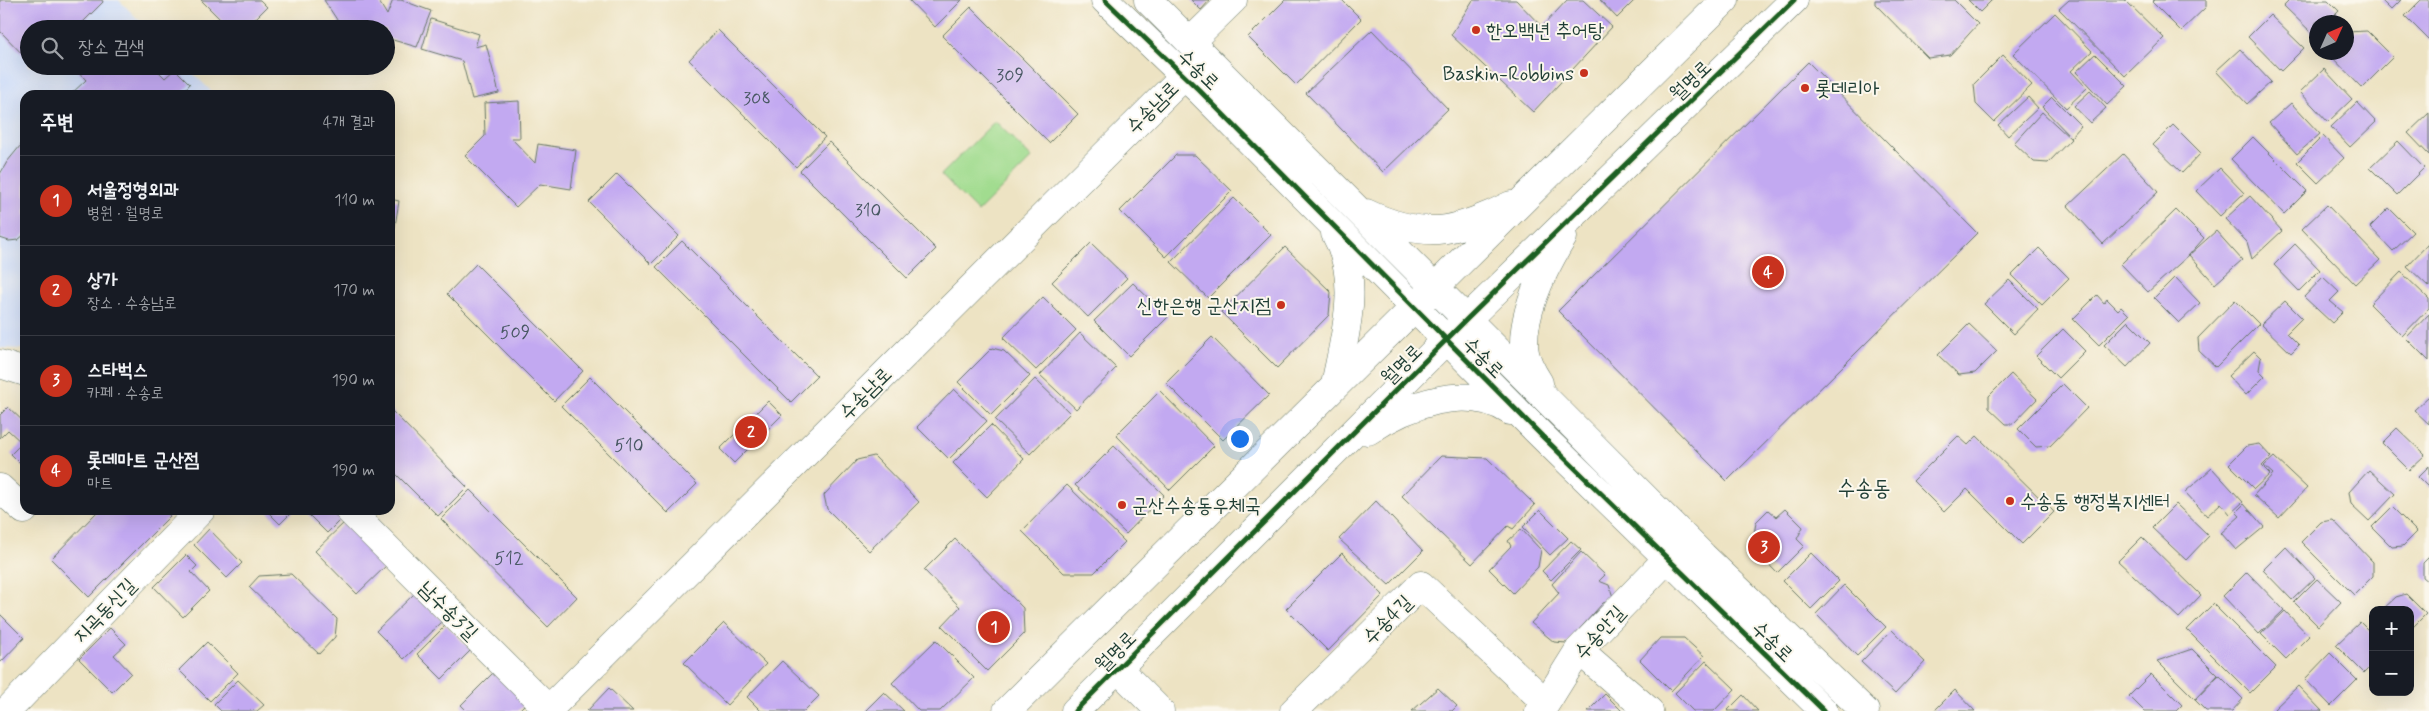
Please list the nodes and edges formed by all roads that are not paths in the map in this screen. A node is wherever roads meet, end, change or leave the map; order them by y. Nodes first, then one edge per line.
1 (1105, 0) edge
2 (1148, 0) edge
3 (1233, 0) edge
4 (1725, 0) edge
5 (1794, 0) edge
6 (1190, 42) junction
7 (1184, 76) junction
8 (1534, 192) junction
9 (1355, 207) junction
10 (1580, 209) junction
11 (1328, 221) junction
12 (1434, 287) junction
13 (1414, 308) junction
14 (1467, 319) junction
15 (1446, 340) junction
16 (0, 364) edge
17 (20, 370) edge
18 (1335, 385) junction
19 (1557, 408) junction
20 (1533, 427) junction
21 (1332, 456) junction
22 (0, 488) edge
23 (20, 506) edge
24 (196, 515) edge
25 (353, 515) edge
26 (1668, 559) junction
27 (1579, 650) junction
28 (1118, 669) junction
29 (1543, 707) edge
30 (548, 710) edge
31 (7, 711) edge
32 (1007, 711) edge
33 (1075, 711) edge
34 (1160, 711) edge
35 (1294, 711) edge
36 (1649, 711) edge
37 (1824, 711) edge
38 (1866, 711) edge

1 - 7 street, 수송로
2 - 6 street, 수송로
3 - 6 street
4 - 8 street, 월명로
5 - 10 street, 월명로
6 - 9 street, 수송로
7 - 11 street, 수송로
7 - 30 street, 수송남로
8 - 9 street
8 - 12 street, 월명로
9 - 12 street, 수송로
10 - 14 street, 월명로
10 - 19 street
11 - 13 street, 수송로
11 - 18 street
12 - 13 street, 월명로
12 - 14 street, 수송로
13 - 15 street, 수송로
13 - 18 street, 월명로
14 - 15 street, 월명로
14 - 19 street, 수송로
15 - 20 street, 수송로
15 - 21 street, 월명로
16 - 17 street
18 - 32 street, 월명로
19 - 38 street, 수송로
20 - 21 street
20 - 26 street, 수송로
21 - 28 street, 월명로
22 - 23 street
24 - 31 street, 지곡동신길
25 - 30 street, 남수송3길
26 - 27 street, 수송안길
26 - 37 street, 수송로
27 - 29 street, 수송안길
27 - 36 street
28 - 33 street, 월명로
28 - 34 street
29 - 35 street, 수송4길

